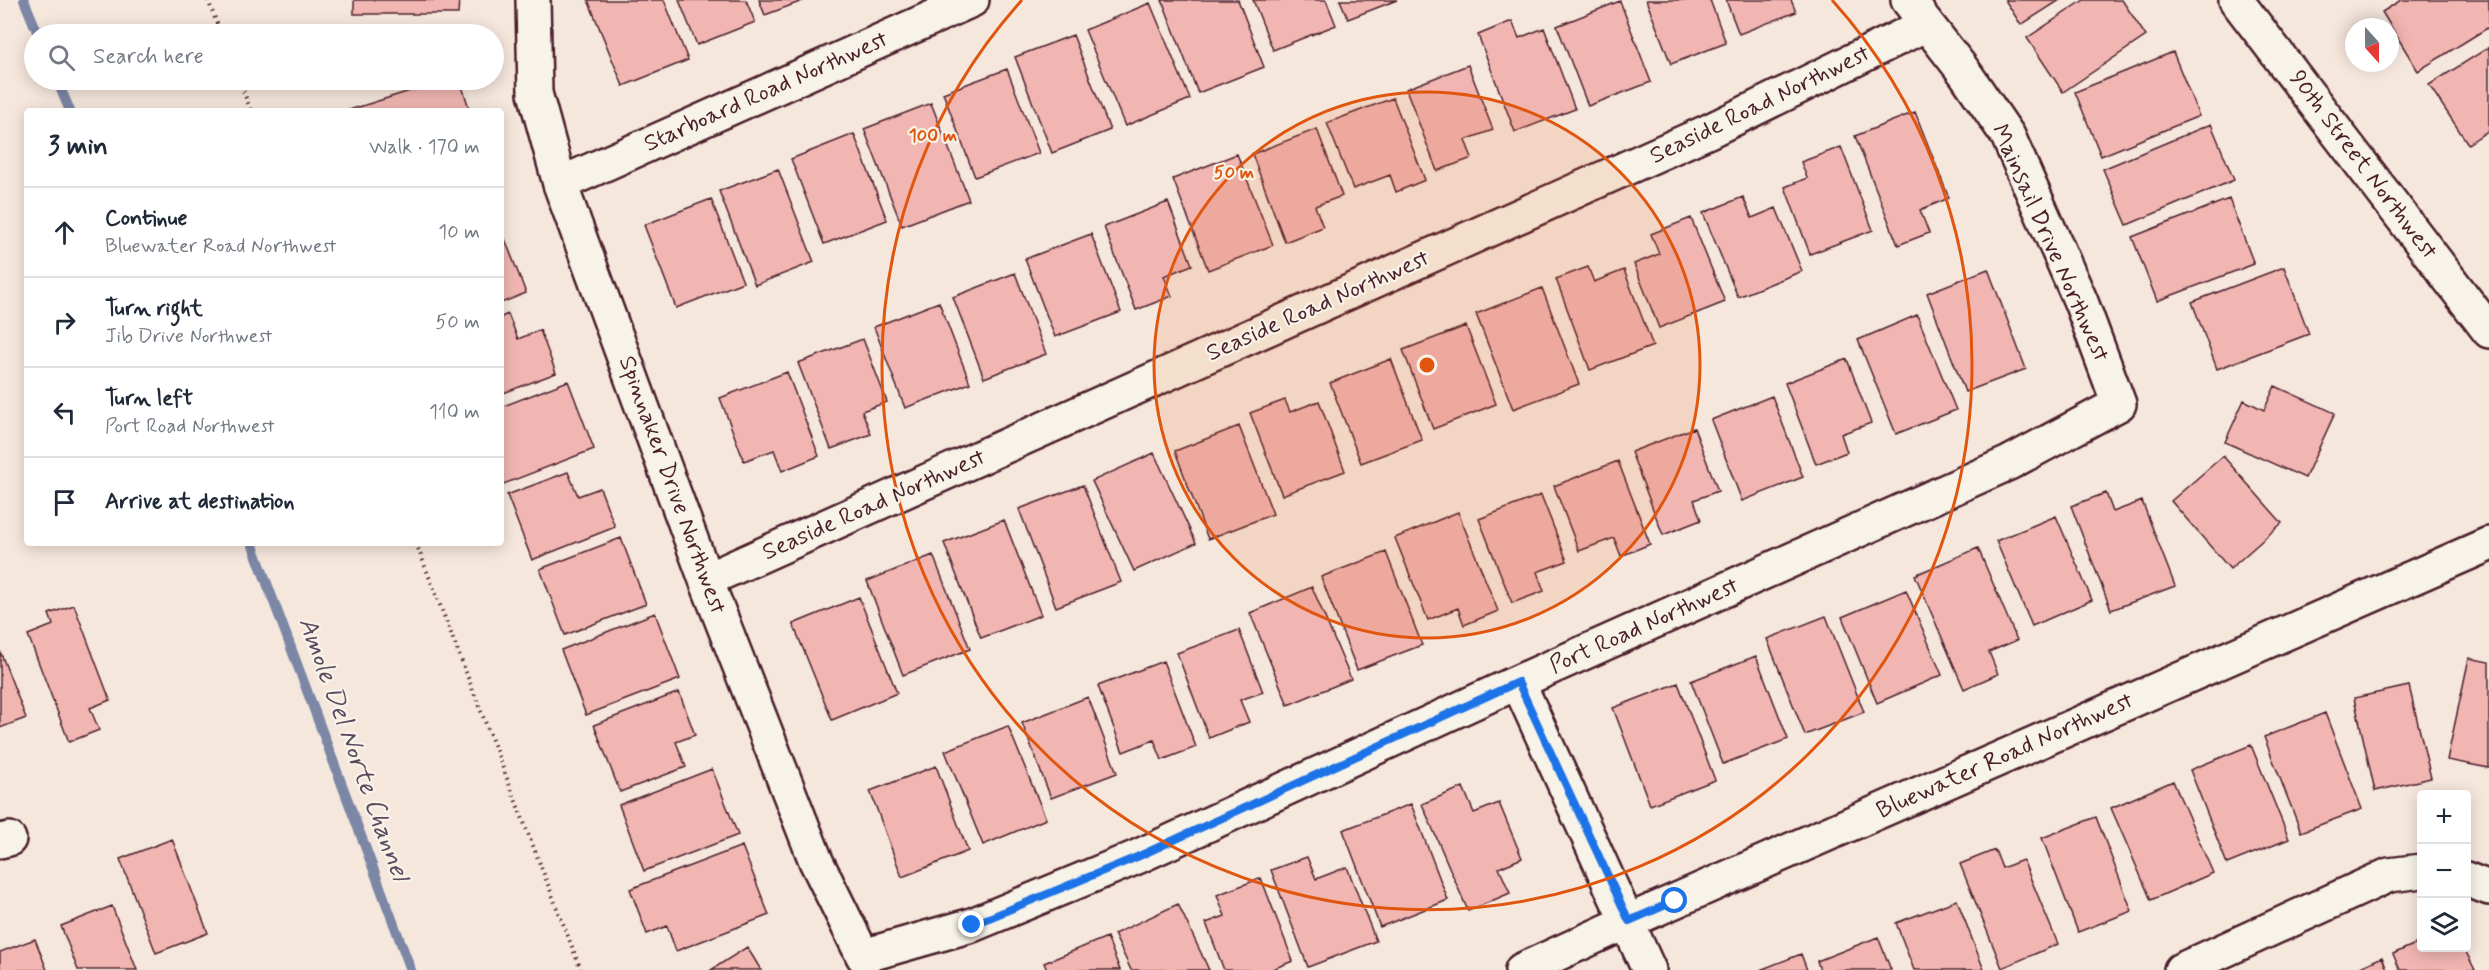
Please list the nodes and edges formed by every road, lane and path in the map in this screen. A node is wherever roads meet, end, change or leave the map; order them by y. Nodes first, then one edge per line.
1 (208, 0) edge
2 (533, 0) edge
3 (972, 0) edge
4 (2236, 0) edge
5 (1917, 12) edge
6 (218, 24) edge
7 (243, 90) edge
8 (250, 108) edge
9 (560, 183) junction
10 (2489, 331) edge
11 (2119, 404) joint
12 (2489, 544) edge
13 (417, 546) edge
14 (706, 580) junction
15 (1518, 682) junction
16 (2417, 872) edge
17 (2471, 881) edge
18 (2489, 888) edge
19 (1629, 921) junction
20 (864, 956) joint
21 (581, 970) edge
22 (1522, 970) edge
23 (1649, 970) edge
24 (2181, 970) edge

1 - 6 path
2 - 9 street, Spinnaker Drive Northwest
3 - 9 street, Starboard Road Northwest
4 - 10 street, 90th Street Northwest
5 - 11 street, Mainsail Drive Northwest
5 - 14 street, Seaside Road Northwest
7 - 8 path
9 - 14 street, Spinnaker Drive Northwest
11 - 15 street, Port Road Northwest
12 - 19 street, Bluewater Road Northwest
13 - 21 path
14 - 20 street, Spinnaker Drive Northwest
15 - 19 street
15 - 20 street, Port Road Northwest
16 - 24 street
17 - 18 street
19 - 22 street, Bluewater Road Northwest
19 - 23 street

